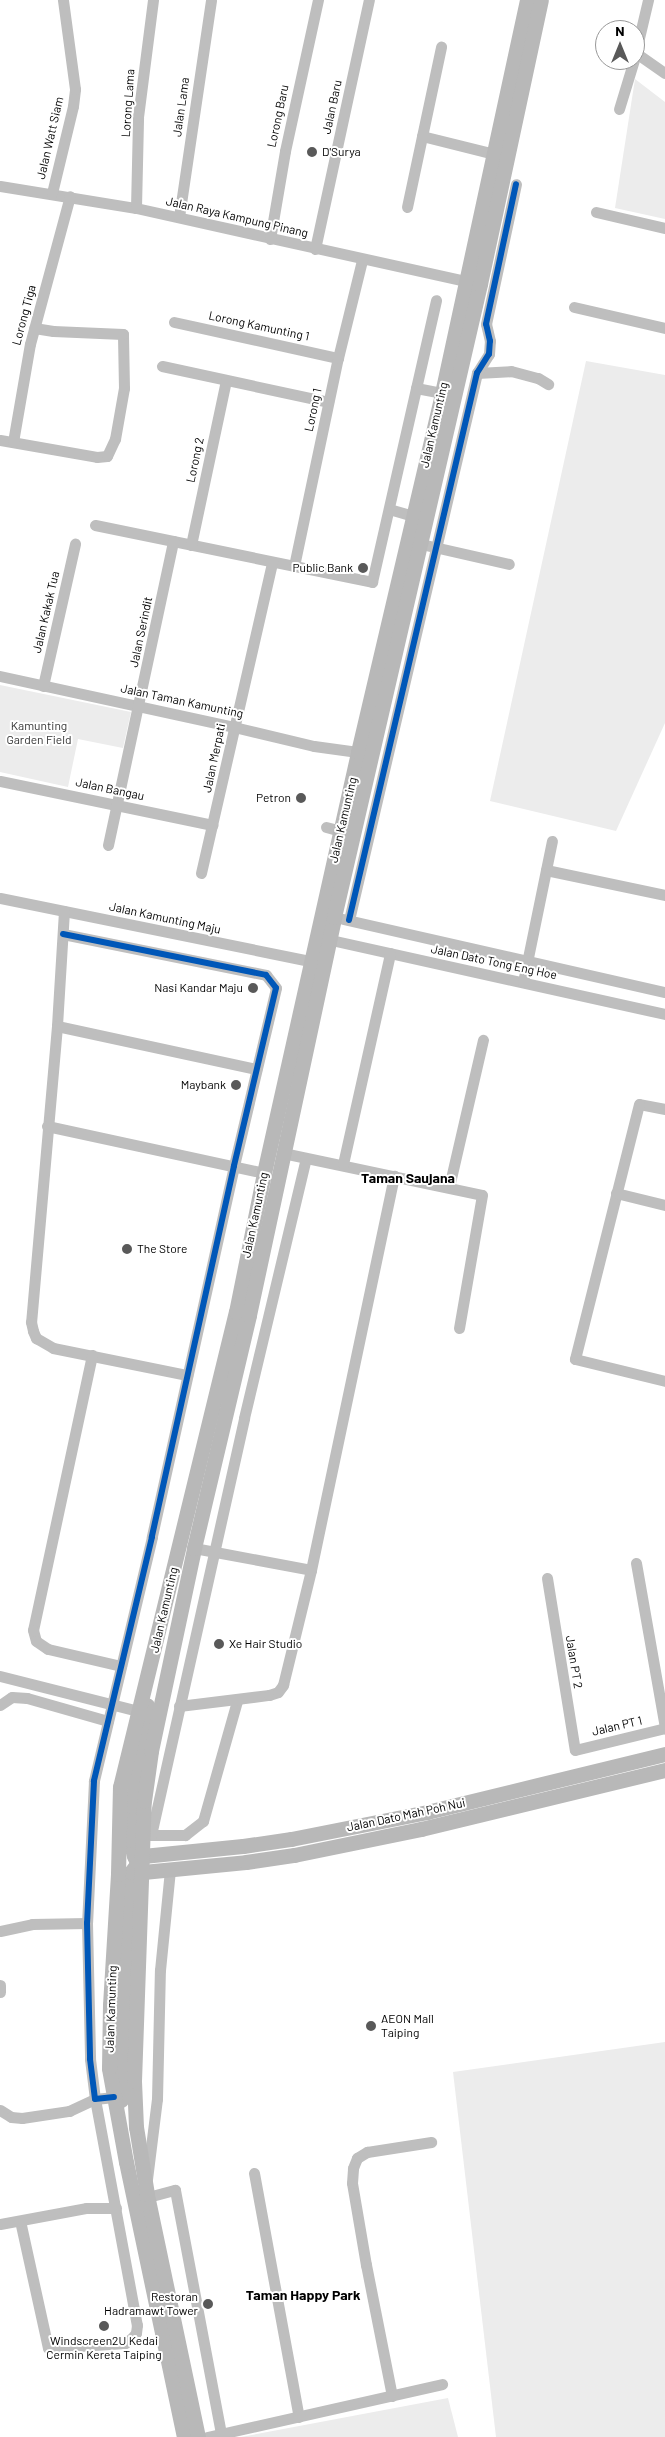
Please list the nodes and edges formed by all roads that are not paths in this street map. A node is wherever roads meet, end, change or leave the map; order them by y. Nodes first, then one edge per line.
1 (63, 0) edge
2 (153, 0) edge
3 (211, 0) edge
4 (318, 0) edge
5 (369, 0) edge
6 (527, 0) edge
7 (541, 0) edge
8 (648, 0) edge
9 (643, 20) edge
10 (440, 47) dead end
11 (645, 62) edge
12 (631, 70) edge
13 (665, 73) edge
14 (619, 110) dead end
15 (422, 136) junction
16 (494, 154) junction
17 (516, 184) dead end
18 (0, 186) edge
19 (52, 193) junction
20 (70, 196) junction
21 (407, 206) dead end
22 (136, 208) junction
23 (596, 212) dead end
24 (179, 217) junction
25 (665, 228) edge
26 (270, 239) junction
27 (315, 249) junction
28 (362, 260) junction
29 (466, 281) junction
30 (436, 300) dead end
31 (574, 307) dead end
32 (174, 322) dead end
33 (34, 328) junction
34 (665, 328) edge
35 (486, 330) junction
36 (469, 332) junction
37 (338, 358) junction
38 (162, 366) dead end
39 (477, 373) junction
40 (226, 381) junction
41 (548, 384) dead end
42 (416, 388) junction
43 (442, 394) junction
44 (328, 402) junction
45 (0, 440) edge
46 (13, 442) junction
47 (389, 509) junction
48 (412, 516) junction
49 (95, 525) dead end
50 (173, 541) junction
51 (75, 544) dead end
52 (421, 544) junction
53 (191, 545) junction
54 (436, 548) junction
55 (272, 562) junction
56 (509, 564) dead end
57 (294, 566) junction
58 (0, 676) edge
59 (43, 686) junction
60 (140, 706) junction
61 (234, 727) junction
62 (358, 752) junction
63 (0, 781) edge
64 (117, 805) junction
65 (213, 825) junction
66 (552, 842) dead end
67 (108, 845) dead end
68 (546, 870) junction
69 (201, 873) dead end
70 (665, 895) edge
71 (0, 898) edge
72 (64, 911) junction
73 (335, 917) junction
74 (63, 934) junction
75 (324, 939) junction
76 (390, 953) junction
77 (527, 961) junction
78 (319, 963) junction
79 (522, 982) junction
80 (665, 992) edge
81 (665, 1014) edge
82 (57, 1026) junction
83 (483, 1040) dead end
84 (256, 1069) junction
85 (665, 1109) edge
86 (47, 1126) junction
87 (283, 1152) junction
88 (306, 1158) junction
89 (343, 1164) junction
90 (234, 1166) junction
91 (264, 1173) junction
92 (394, 1176) junction
93 (449, 1187) junction
94 (616, 1193) junction
95 (665, 1205) edge
96 (460, 1328) dead end
97 (92, 1355) junction
98 (187, 1375) junction
99 (665, 1381) edge
100 (194, 1548) junction
101 (213, 1552) junction
102 (636, 1562) dead end
103 (311, 1570) junction
104 (546, 1578) dead end
105 (121, 1666) junction
106 (0, 1676) edge
107 (145, 1686) junction
108 (2, 1700) edge
109 (236, 1701) junction
110 (112, 1704) junction
111 (179, 1706) junction
112 (138, 1711) junction
113 (108, 1721) junction
114 (665, 1728) edge
115 (575, 1750) joint
116 (665, 1754) edge
117 (665, 1770) edge
118 (141, 1864) junction
119 (170, 1869) junction
120 (87, 1923) junction
121 (0, 1930) edge
122 (0, 1985) edge
123 (0, 1992) edge
124 (114, 2097) junction
125 (96, 2099) junction
126 (0, 2110) edge
127 (121, 2128) junction
128 (431, 2142) dead end
129 (254, 2173) dead end
130 (147, 2192) junction
131 (116, 2208) junction
132 (20, 2221) junction
133 (0, 2224) edge
134 (442, 2384) dead end
135 (392, 2396) junction
136 (299, 2417) junction
137 (221, 2434) junction
138 (184, 2437) edge
139 (198, 2437) edge
140 (207, 2437) edge

1 - 19 street, Jalan Watt Siam
2 - 22 street, Lorong Lama
3 - 24 street, Jalan Lama
4 - 26 street, Lorong Baru
5 - 27 street, Jalan Baru
6 - 16 main road, Jalan Kamunting
7 - 36 main road, Jalan Kamunting
8 - 9 street
10 - 15 street
11 - 13 street
12 - 14 street
15 - 16 street
15 - 21 street
16 - 29 main road, Jalan Kamunting
17 - 35 street
18 - 19 street, Jalan Raya Kampung Pinang
19 - 20 street, Jalan Raya Kampung Pinang
20 - 22 street, Jalan Raya Kampung Pinang
20 - 33 street, Lorong Tiga
22 - 24 street, Jalan Raya Kampung Pinang
23 - 25 street
24 - 26 street, Jalan Raya Kampung Pinang
26 - 27 street, Jalan Raya Kampung Pinang
27 - 28 street, Jalan Raya Kampung Pinang
28 - 29 street, Jalan Raya Kampung Pinang
28 - 37 street, Lorong 1
29 - 43 main road, Jalan Kamunting
30 - 42 street
31 - 34 street
32 - 37 street, Lorong Kamunting 1
33 - 46 street, Lorong Tiga
33 - 46 street
35 - 36 street
35 - 39 street
36 - 52 main road, Jalan Kamunting
37 - 44 street, Lorong 1
38 - 40 street
39 - 41 street
39 - 54 street
40 - 44 street
40 - 53 street, Lorong 2
42 - 43 street
42 - 47 street
43 - 48 main road, Jalan Kamunting
44 - 57 street, Lorong 1
45 - 46 street
47 - 48 street
47 - 57 street
48 - 62 main road, Jalan Kamunting
49 - 50 street
50 - 53 street
50 - 60 street, Jalan Serindit
51 - 59 street, Jalan Kakak Tua
52 - 54 street
52 - 73 main road, Jalan Kamunting
53 - 55 street
54 - 56 street
54 - 73 street
55 - 57 street
55 - 61 street, Jalan Merpati
58 - 59 street, Jalan Taman Kamunting
59 - 60 street, Jalan Taman Kamunting
60 - 61 street, Jalan Taman Kamunting
60 - 64 street, Jalan Serindit
61 - 62 street, Jalan Taman Kamunting
61 - 65 street, Jalan Merpati
62 - 73 main road, Jalan Kamunting
63 - 64 street, Jalan Bangau
64 - 65 street, Jalan Bangau
64 - 67 street, Jalan Serindit
65 - 69 street, Jalan Merpati
66 - 68 street
68 - 70 street
68 - 77 street
71 - 72 street, Jalan Kamunting Maju
72 - 74 street
72 - 78 street, Jalan Kamunting Maju
73 - 75 main road, Jalan Kamunting
73 - 77 street
74 - 82 street
74 - 84 street
75 - 76 street, Jalan Dato Tong Eng Hoe
75 - 78 main road, Jalan Kamunting
76 - 79 street, Jalan Dato Tong Eng Hoe
76 - 89 street
77 - 79 street
77 - 80 street
78 - 87 main road, Jalan Kamunting
78 - 91 main road, Jalan Kamunting
79 - 81 street, Jalan Dato Tong Eng Hoe
82 - 84 street
82 - 86 street
83 - 93 street
84 - 90 street
85 - 94 street
86 - 90 street
86 - 97 street
87 - 88 street
87 - 100 main road, Jalan Kamunting
88 - 89 street
88 - 101 street
89 - 92 street
90 - 91 street
90 - 98 street
91 - 107 main road, Jalan Kamunting
92 - 93 street
92 - 103 street
93 - 96 street
94 - 95 street
94 - 99 street
97 - 98 street
97 - 105 street
98 - 105 street
100 - 101 street
100 - 118 main road, Jalan Kamunting
101 - 103 street
101 - 111 street
102 - 114 street
103 - 109 street
104 - 115 street, Jalan PT 2
105 - 110 street
106 - 110 street
107 - 112 main road, Jalan Kamunting
107 - 118 main road
108 - 113 street
109 - 111 street
109 - 111 street
110 - 112 street
110 - 113 street
112 - 124 main road, Jalan Kamunting
113 - 120 street
114 - 115 street, Jalan PT 1
116 - 118 main road, Jalan Dato Mah Poh Nui
117 - 119 main road, Jalan Dato Mah Poh Nui
118 - 119 main road, Jalan Dato Mah Poh Nui
118 - 127 main road
118 - 130 main road, Jalan Kamunting
119 - 130 street
120 - 121 street
120 - 125 street
122 - 123 street
124 - 125 street
124 - 127 main road, Jalan Kamunting
125 - 126 street
125 - 131 street
127 - 138 main road, Jalan Kamunting
128 - 135 street
129 - 136 street
130 - 137 street
130 - 139 main road, Jalan Kamunting
131 - 132 street
131 - 132 street
132 - 133 street
134 - 135 street
135 - 136 street
136 - 137 street
137 - 140 street

